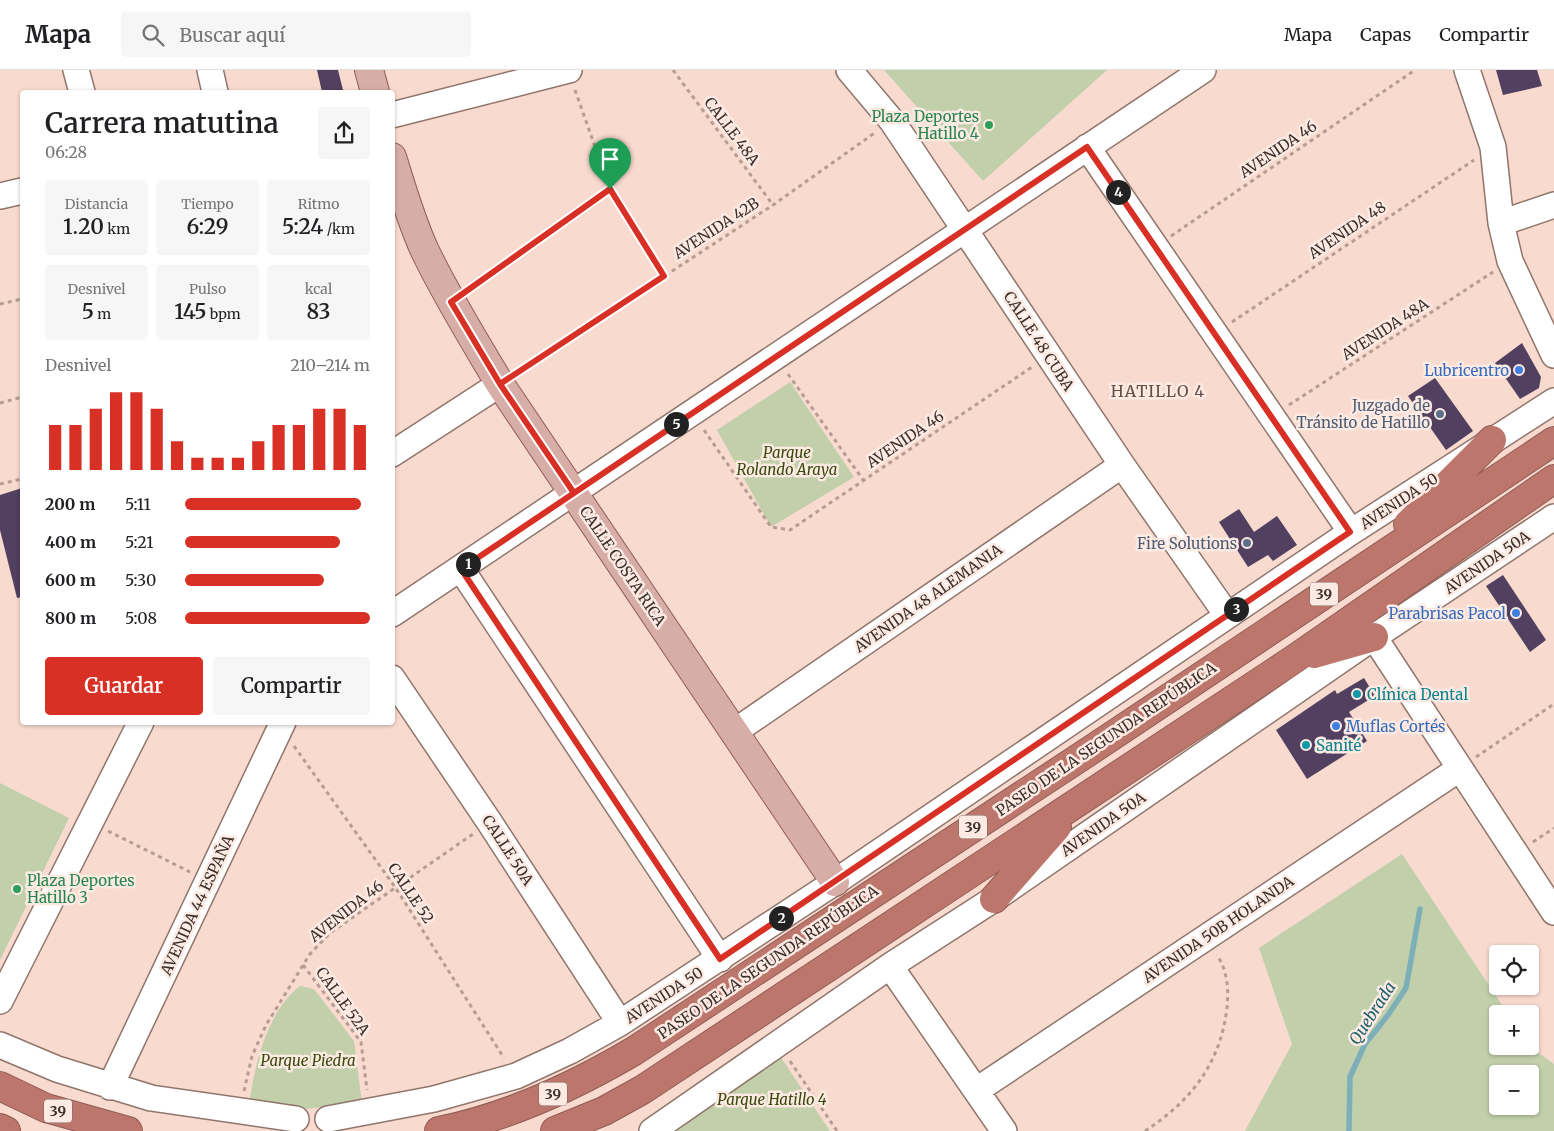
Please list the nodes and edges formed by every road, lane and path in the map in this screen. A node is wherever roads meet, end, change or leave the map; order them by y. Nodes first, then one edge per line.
1 (76, 70) edge
2 (210, 70) edge
3 (369, 70) edge
4 (568, 70) edge
5 (673, 70) edge
6 (849, 70) edge
7 (1203, 70) edge
8 (1415, 70) edge
9 (1466, 70) edge
10 (81, 90) edge
11 (215, 90) edge
12 (374, 90) edge
13 (395, 114) edge
14 (892, 121) junction
15 (1087, 147) junction
16 (1493, 147) junction
17 (395, 168) edge
18 (610, 189) junction
19 (20, 191) edge
20 (0, 196) edge
21 (773, 205) junction
22 (1554, 206) edge
23 (1501, 223) junction
24 (966, 230) junction
25 (1155, 247) junction
26 (1510, 261) junction
27 (664, 276) junction
28 (20, 299) edge
29 (451, 302) junction
30 (0, 304) edge
31 (1215, 334) junction
32 (1554, 355) edge
33 (1049, 356) junction
34 (776, 357) junction
35 (500, 384) junction
36 (20, 397) edge
37 (1554, 401) edge
38 (0, 402) edge
39 (692, 413) junction
40 (1272, 417) junction
41 (1492, 440) junction
42 (1554, 441) edge
43 (395, 452) edge
44 (1122, 465) junction
45 (20, 479) edge
46 (1554, 479) edge
47 (864, 481) junction
48 (0, 484) edge
49 (574, 493) junction
50 (1554, 517) edge
51 (1350, 532) junction
52 (1364, 568) junction
53 (461, 569) junction
54 (395, 612) edge
55 (1227, 615) junction
56 (1374, 637) junction
57 (1293, 660) junction
58 (395, 682) edge
59 (1554, 704) edge
60 (140, 725) edge
61 (282, 725) edge
62 (734, 732) junction
63 (1459, 768) junction
64 (1078, 803) junction
65 (91, 823) junction
66 (490, 823) junction
67 (208, 881) junction
68 (835, 882) junction
69 (395, 887) junction
70 (994, 899) junction
71 (1554, 912) edge
72 (1206, 937) junction
73 (720, 959) junction
74 (303, 965) junction
75 (890, 966) junction
76 (0, 1001) edge
77 (620, 1023) junction
78 (780, 1044) junction
79 (0, 1045) edge
80 (516, 1076) junction
81 (0, 1086) edge
82 (110, 1087) junction
83 (977, 1090) junction
84 (370, 1111) junction
85 (240, 1112) junction
86 (287, 1125) edge
87 (337, 1125) edge
88 (0, 1128) edge
89 (124, 1130) edge
90 (6, 1131) edge
91 (439, 1131) edge
92 (555, 1131) edge
93 (652, 1131) edge
94 (837, 1131) edge
95 (1004, 1131) edge
96 (1145, 1131) edge

1 - 10 street
2 - 11 street
3 - 12 main road
4 - 13 street
4 - 18 path
5 - 21 path, CALLE 48A
6 - 14 street, CALLE 48 CUBA
7 - 15 street
8 - 25 path, AVENIDA 46
9 - 16 street
14 - 21 path, AVENIDA 42B
14 - 24 street, CALLE 48 CUBA
15 - 24 street
15 - 25 street
16 - 23 street
16 - 31 path, AVENIDA 48
17 - 29 main road, CALLE COSTA RICA
18 - 27 path
18 - 29 path
19 - 20 street
21 - 27 path, AVENIDA 42B
22 - 23 street
23 - 26 street
24 - 33 street, CALLE 48 CUBA
24 - 34 street
25 - 31 street
26 - 32 street
26 - 40 path, AVENIDA 48A
27 - 35 path, AVENIDA 42B
28 - 30 path
29 - 35 main road, CALLE COSTA RICA
31 - 40 street
33 - 44 street, CALLE 48 CUBA
33 - 47 path, AVENIDA 46
34 - 39 street
34 - 47 path
35 - 43 street
35 - 49 main road, CALLE COSTA RICA
36 - 38 path
37 - 41 street, AVENIDA 50
39 - 47 path, AVENIDA 46
39 - 49 street
40 - 51 street
41 - 51 street, AVENIDA 50
41 - 52 highway
42 - 52 highway, PASEO DE LA SEGUNDA REPÚBLICA / 39
44 - 55 street, CALLE 48 CUBA
44 - 62 street, AVENIDA 48 ALEMANIA
45 - 48 path
46 - 57 highway, 39
49 - 53 street
49 - 62 main road, CALLE COSTA RICA
50 - 56 street, AVENIDA 50A
51 - 55 street, AVENIDA 50
52 - 91 highway, PASEO DE LA SEGUNDA REPÚBLICA / 39
53 - 54 street
53 - 73 street
55 - 68 street, AVENIDA 50
56 - 57 highway
56 - 63 street
56 - 70 street, AVENIDA 50A
57 - 64 highway, 39
58 - 66 street, CALLE 50A
59 - 63 path
60 - 65 street
61 - 67 street, AVENIDA 44 ESPAÑA
61 - 69 path, CALLE 52
62 - 68 main road, CALLE COSTA RICA
63 - 71 street
63 - 72 street, AVENIDA 50B HOLANDA
64 - 70 highway
64 - 92 highway, 39
65 - 67 path
65 - 76 street
66 - 69 path, AVENIDA 46
66 - 77 street, CALLE 50A
67 - 82 street, AVENIDA 44 ESPAÑA
68 - 73 street, AVENIDA 50
69 - 74 path, AVENIDA 46
69 - 80 path, CALLE 52
70 - 75 street, AVENIDA 50A
72 - 83 street, AVENIDA 50B HOLANDA
72 - 96 path
73 - 77 street, AVENIDA 50
74 - 84 path, CALLE 52A
74 - 85 path, AVENIDA 46
75 - 78 street, AVENIDA 50A
75 - 83 street
77 - 80 street, AVENIDA 50
78 - 93 street, AVENIDA 50A
78 - 94 path
79 - 82 street, AVENIDA 50
80 - 84 street, AVENIDA 50
81 - 89 highway, 39
82 - 85 street, AVENIDA 50
83 - 95 street
84 - 87 street, AVENIDA 50
85 - 86 street, AVENIDA 50
86 - 87 street, AVENIDA 50
88 - 90 highway

